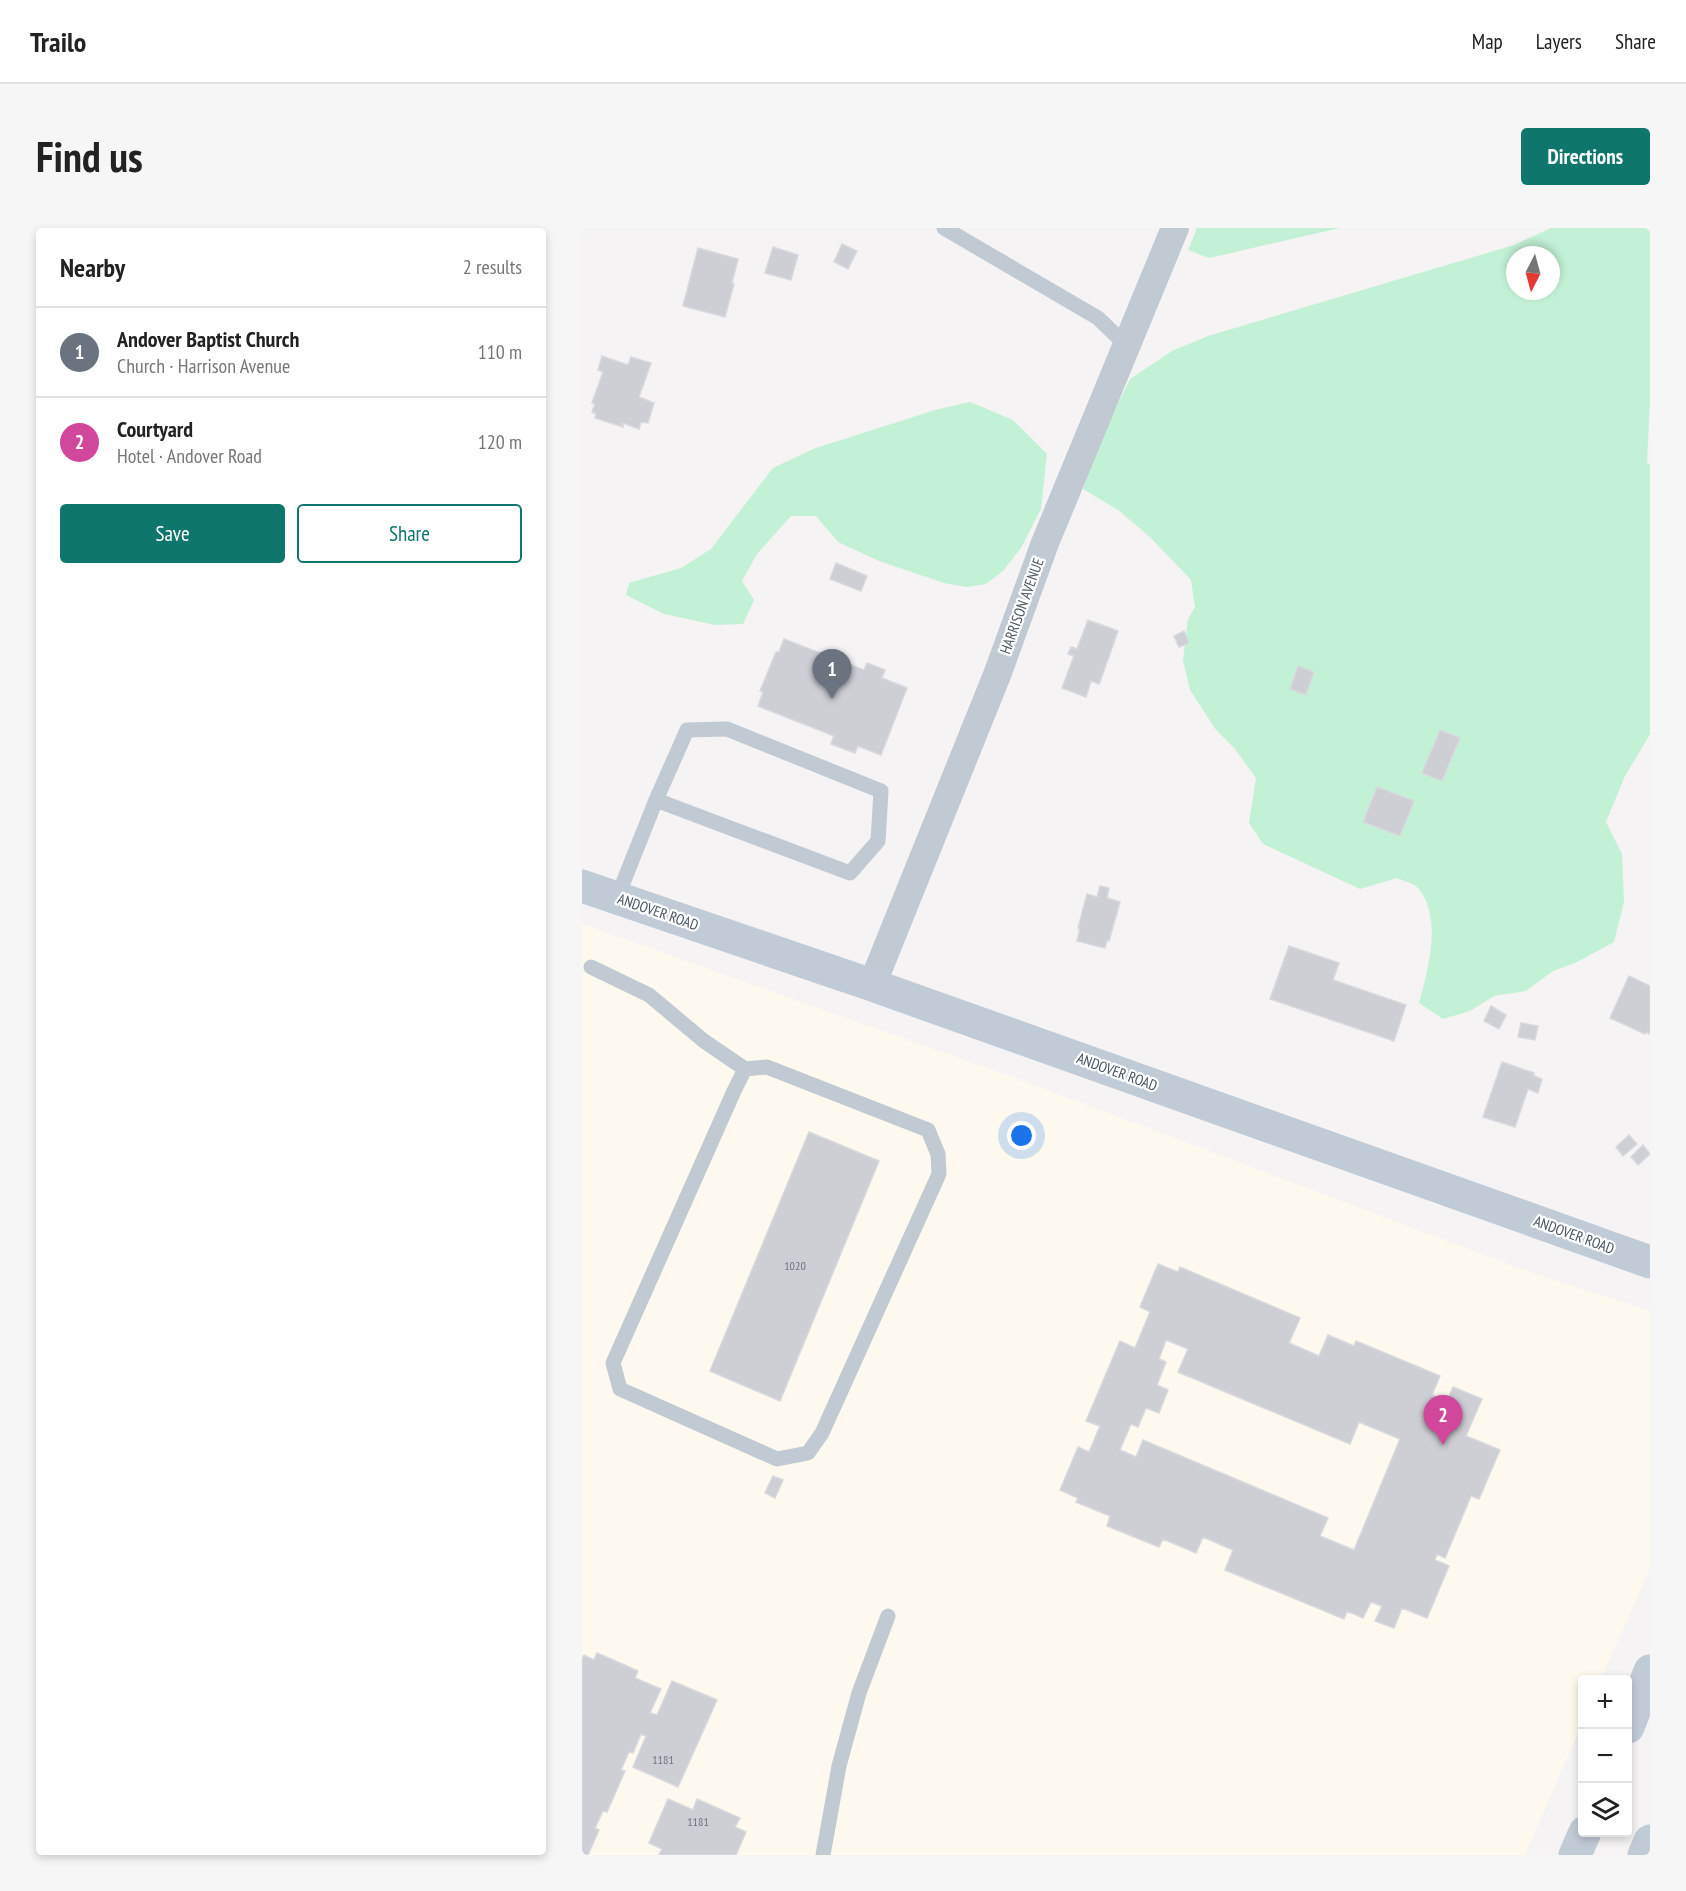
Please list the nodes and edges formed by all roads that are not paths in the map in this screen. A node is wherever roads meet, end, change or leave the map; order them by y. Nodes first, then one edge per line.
1 (944, 228) edge
2 (1175, 228) edge
3 (1127, 346) junction
4 (656, 800) junction
5 (582, 886) edge
6 (617, 898) junction
7 (591, 968) dead end
8 (872, 985) junction
9 (745, 1069) junction
10 (1650, 1262) edge
11 (888, 1616) dead end
12 (1650, 1671) edge
13 (1632, 1717) edge
14 (1583, 1837) edge
15 (1650, 1841) edge
16 (823, 1855) edge
17 (1575, 1855) edge
18 (1644, 1855) edge

1 - 3 lane
2 - 3 street, HARRISON AVENUE
3 - 8 street, HARRISON AVENUE
4 - 4 lane
4 - 6 lane
5 - 6 street, ANDOVER ROAD
6 - 8 street, ANDOVER ROAD
7 - 9 lane
8 - 10 street, ANDOVER ROAD
9 - 9 lane
11 - 16 lane
12 - 13 street
14 - 17 street
15 - 18 street

